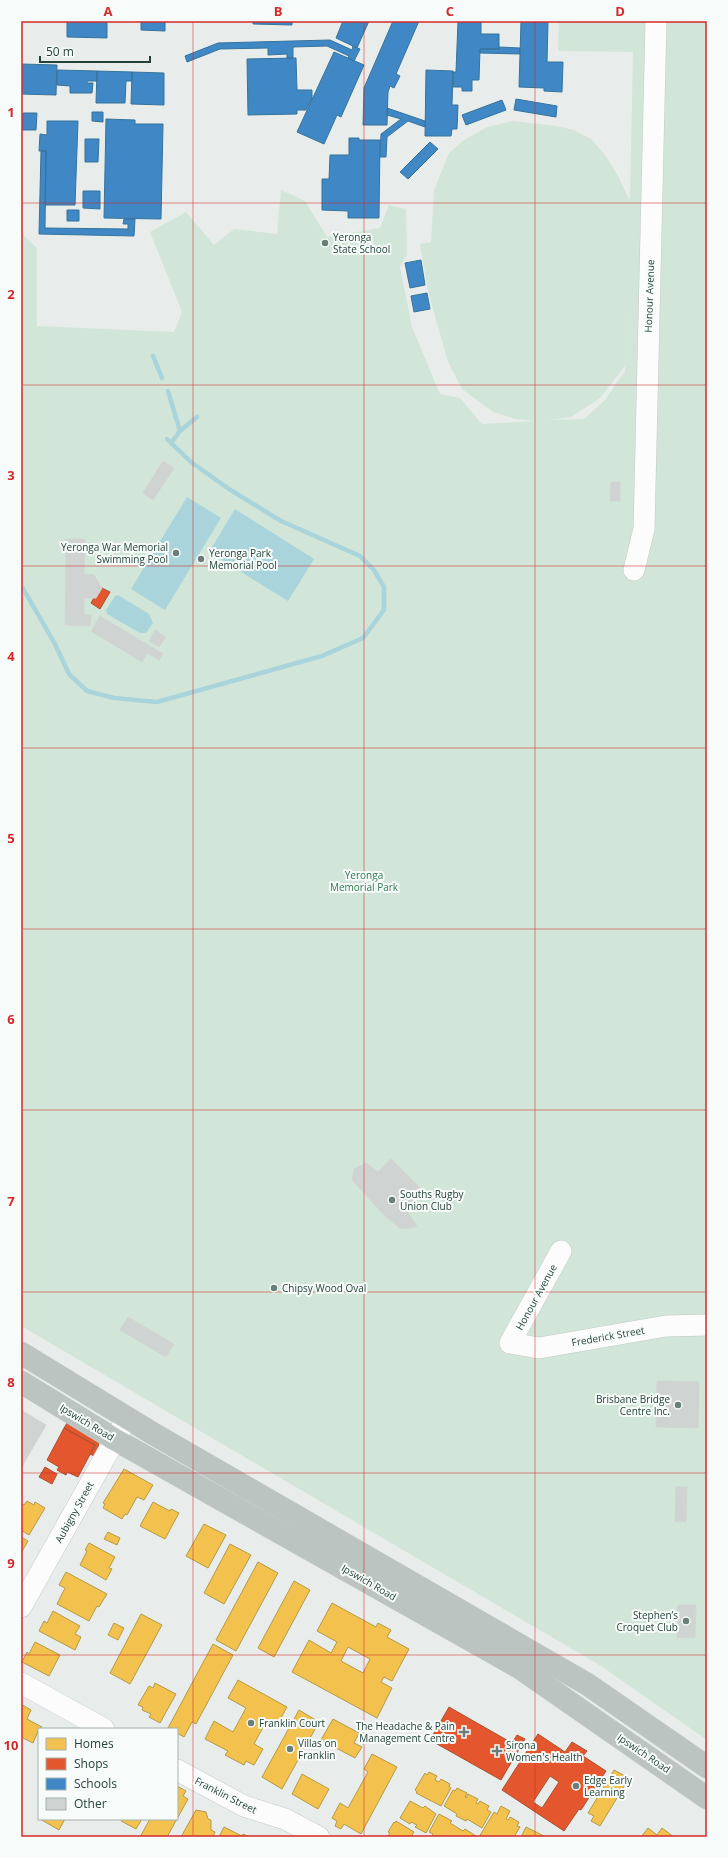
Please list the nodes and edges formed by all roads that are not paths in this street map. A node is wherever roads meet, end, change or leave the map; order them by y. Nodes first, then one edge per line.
1 (656, 21) edge
2 (634, 570) dead end
3 (561, 1251) dead end
4 (707, 1325) edge
5 (510, 1343) joint
6 (21, 1353) edge
7 (21, 1382) edge
8 (127, 1418) junction
9 (114, 1439) junction
10 (21, 1607) edge
11 (21, 1682) edge
12 (102, 1728) edge
13 (707, 1767) edge
14 (178, 1771) edge
15 (707, 1798) edge
16 (320, 1837) edge

1 - 2 street, Honour Avenue
3 - 5 street, Honour Avenue
4 - 5 street, Frederick Street
6 - 8 highway, Ipswich Road
7 - 9 highway, Ipswich Road
8 - 9 street, Aubigny Street
8 - 13 highway, Ipswich Road
9 - 10 street, Aubigny Street
9 - 15 highway, Ipswich Road
11 - 12 street
14 - 16 street, Franklin Street

